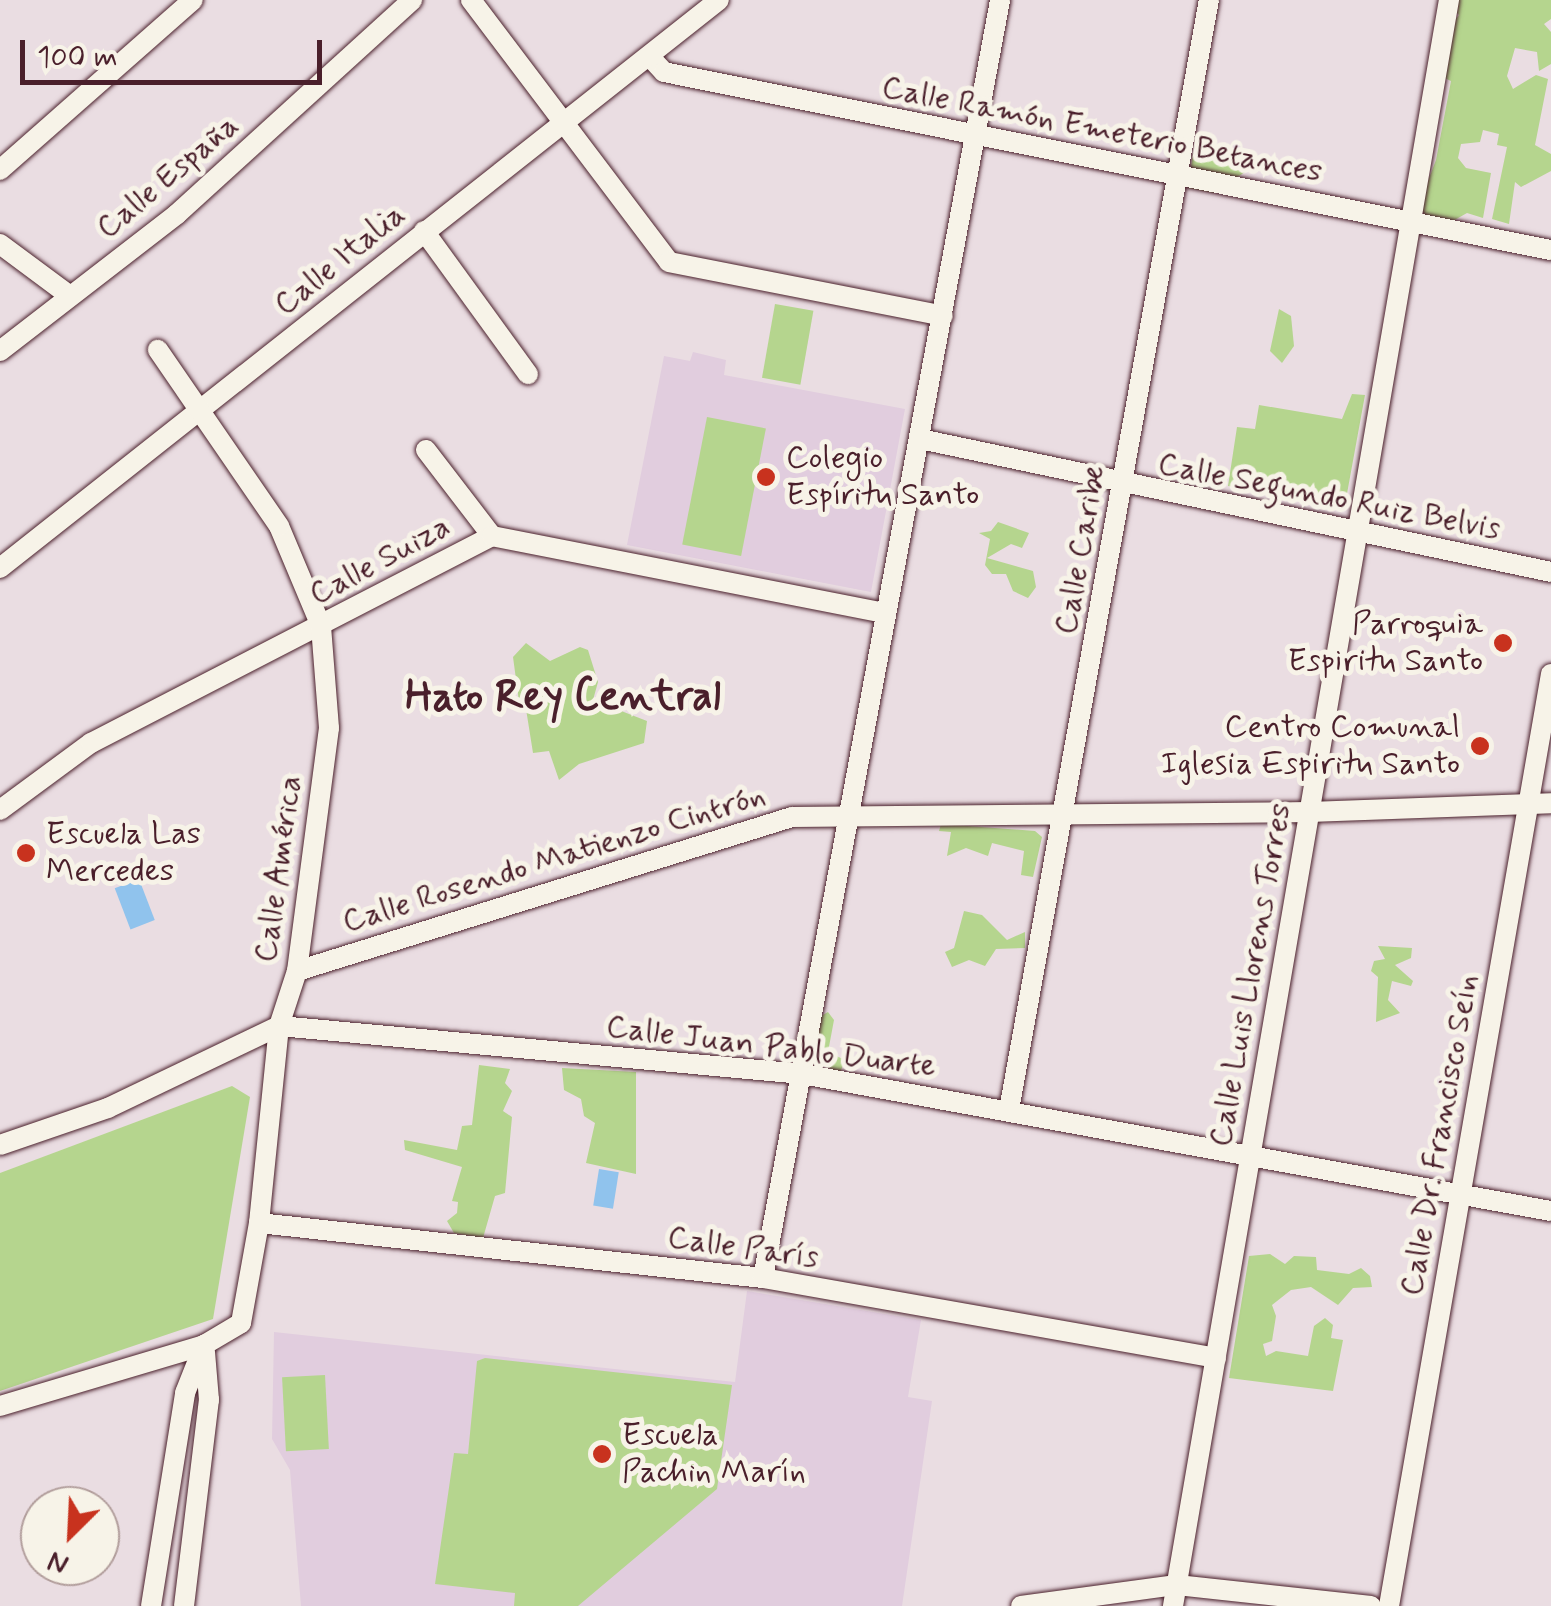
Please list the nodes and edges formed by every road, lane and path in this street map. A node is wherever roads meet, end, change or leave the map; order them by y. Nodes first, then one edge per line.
1 (193, 0) edge
2 (412, 0) edge
3 (471, 0) edge
4 (719, 0) edge
5 (1000, 0) edge
6 (1208, 0) edge
7 (1449, 0) edge
8 (649, 56) junction
9 (566, 118) junction
10 (976, 136) junction
11 (0, 170) edge
12 (1172, 177) junction
13 (1412, 220) junction
14 (424, 231) junction
15 (0, 244) edge
16 (1551, 250) edge
17 (70, 296) junction
18 (943, 316) junction
19 (158, 350) dead end
20 (0, 351) edge
21 (528, 374) dead end
22 (203, 407) junction
23 (920, 439) junction
24 (426, 450) dead end
25 (1124, 486) junction
26 (1356, 532) junction
27 (492, 536) junction
28 (0, 568) edge
29 (1551, 572) edge
30 (886, 613) junction
31 (321, 626) junction
32 (1551, 674) edge
33 (1528, 803) junction
34 (1551, 803) edge
35 (0, 810) edge
36 (1063, 811) junction
37 (848, 812) junction
38 (1309, 812) junction
39 (297, 971) junction
40 (280, 1026) junction
41 (802, 1074) junction
42 (1009, 1110) junction
43 (0, 1145) edge
44 (1250, 1157) junction
45 (1460, 1195) junction
46 (1551, 1211) edge
47 (259, 1224) junction
48 (764, 1278) junction
49 (204, 1344) junction
50 (1216, 1358) junction
51 (0, 1406) edge
52 (1175, 1596) edge
53 (150, 1606) edge
54 (184, 1606) edge
55 (1022, 1606) edge
56 (1371, 1606) edge
57 (1389, 1606) edge

1 - 11 street
2 - 17 street, Calle España
3 - 9 street
4 - 8 street, Calle Italia
5 - 10 street
6 - 12 street, Calle Caribe
7 - 13 street, Calle Luis Llorens Torres
8 - 9 street, Calle Italia
8 - 10 street, Calle Ramón Emeterio Betances
9 - 14 street, Calle Italia
9 - 18 street
10 - 12 street, Calle Ramón Emeterio Betances
10 - 18 street
12 - 13 street, Calle Ramón Emeterio Betances
12 - 25 street, Calle Caribe
13 - 16 street, Calle Ramón Emeterio Betances
13 - 26 street, Calle Luis Llorens Torres
14 - 21 street
14 - 22 street, Calle Italia
15 - 17 street
17 - 20 street, Calle España
18 - 23 street
19 - 22 street, Calle América
22 - 28 street, Calle Italia
22 - 31 street, Calle América
23 - 25 street, Calle Segundo Ruiz Belvis
23 - 30 street
24 - 27 street
25 - 26 street, Calle Segundo Ruiz Belvis
25 - 36 street, Calle Caribe
26 - 29 street, Calle Segundo Ruiz Belvis
26 - 38 street, Calle Luis Llorens Torres
27 - 30 street, Calle Suiza
27 - 31 street, Calle Suiza
30 - 37 street
31 - 35 street, Calle Suiza
31 - 39 street, Calle América
32 - 33 street, Calle Dr. Francisco Seín
33 - 34 street, Calle Rosendo Matienzo Cintrón
33 - 38 street, Calle Rosendo Matienzo Cintrón
33 - 45 street, Calle Dr. Francisco Seín
36 - 37 street, Calle Rosendo Matienzo Cintrón
36 - 38 street, Calle Rosendo Matienzo Cintrón
36 - 42 street, Calle Caribe
37 - 39 street, Calle Rosendo Matienzo Cintrón
37 - 41 street
38 - 44 street, Calle Luis Llorens Torres
39 - 40 street, Calle América
40 - 41 street, Calle Juan Pablo Duarte
40 - 43 street
40 - 47 street, Calle América
41 - 42 street, Calle Juan Pablo Duarte
41 - 48 street
42 - 44 street, Calle Juan Pablo Duarte
44 - 45 street, Calle Juan Pablo Duarte
44 - 50 street, Calle Luis Llorens Torres
45 - 46 street, Calle Juan Pablo Duarte
45 - 57 street, Calle Dr. Francisco Seín
47 - 48 street, Calle París
47 - 49 street, Calle América
48 - 50 street, Calle París
49 - 51 street
49 - 53 street
49 - 54 street
50 - 52 street, Calle Luis Llorens Torres
52 - 55 street
52 - 56 street

